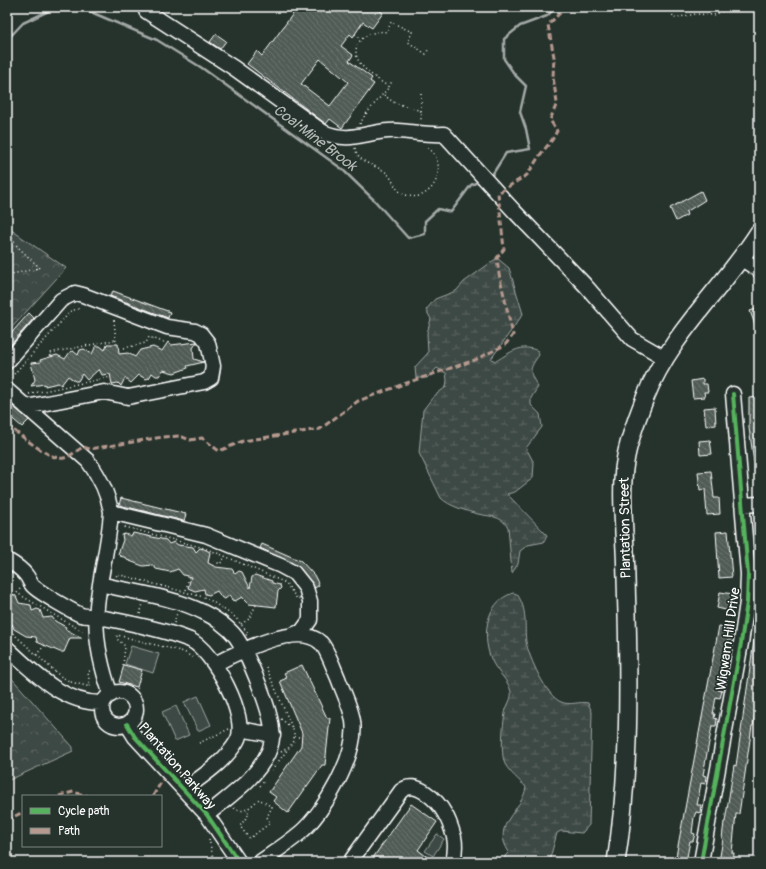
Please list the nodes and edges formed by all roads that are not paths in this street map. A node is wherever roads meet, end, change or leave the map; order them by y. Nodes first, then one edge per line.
1 (141, 8) edge
2 (759, 232) edge
3 (742, 259) junction
4 (759, 270) edge
5 (665, 358) junction
6 (7, 362) edge
7 (7, 390) edge
8 (733, 394) dead end
9 (26, 407) junction
10 (759, 504) edge
11 (742, 505) junction
12 (111, 512) junction
13 (7, 560) edge
14 (100, 584) junction
15 (97, 616) junction
16 (290, 636) junction
17 (7, 648) edge
18 (245, 651) junction
19 (215, 664) junction
20 (107, 699) junction
21 (127, 724) junction
22 (240, 729) junction
23 (272, 734) junction
24 (184, 790) junction
25 (207, 815) junction
26 (238, 862) edge
27 (260, 862) edge
28 (350, 862) edge
29 (453, 862) edge
30 (616, 862) edge
31 (701, 862) edge

1 - 5 street
2 - 3 main road, Plantation Street
3 - 4 street
3 - 5 main road, Plantation Street
5 - 30 main road, Plantation Street
6 - 9 street
7 - 9 street
8 - 11 street, Wigwam Hill Drive
9 - 12 street
10 - 11 street
11 - 31 street, Wigwam Hill Drive
12 - 14 street
12 - 16 street
13 - 15 street
14 - 15 street
14 - 18 street
15 - 19 street
15 - 20 street
16 - 18 street
16 - 27 street
17 - 20 street
18 - 19 street
18 - 23 street
19 - 22 street
20 - 21 street, Plantation Parkway
20 - 21 street, Plantation Parkway
21 - 24 street, Plantation Parkway
22 - 23 street
22 - 24 street
23 - 25 street
24 - 25 street, Plantation Parkway
25 - 26 street, Plantation Parkway
28 - 29 street

